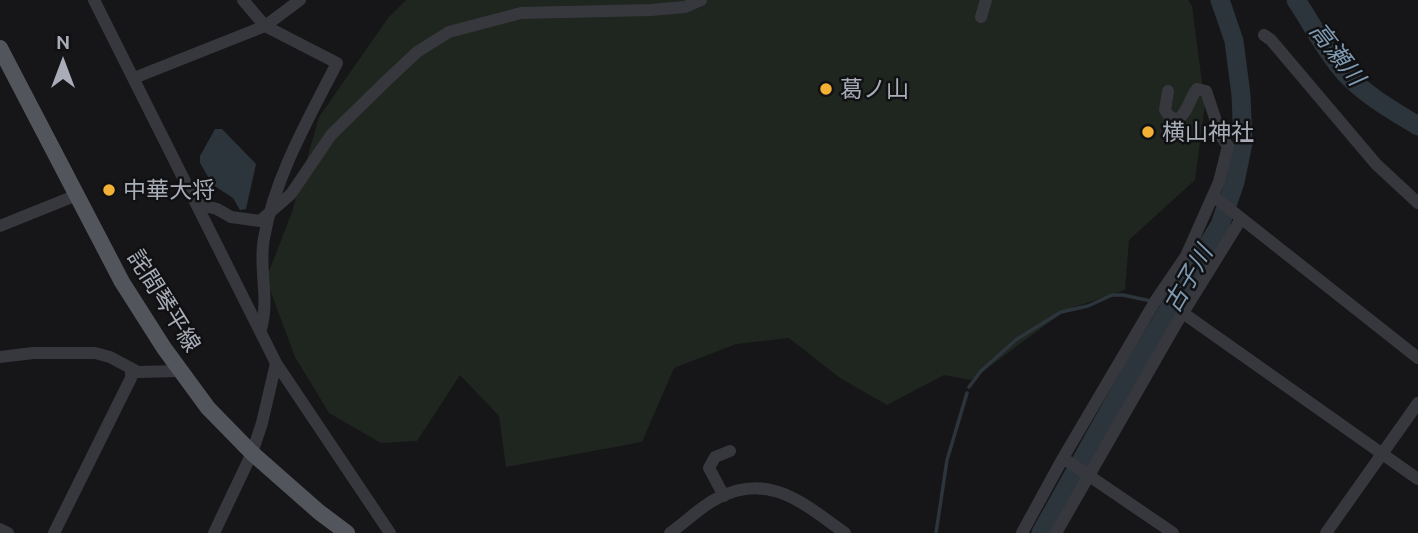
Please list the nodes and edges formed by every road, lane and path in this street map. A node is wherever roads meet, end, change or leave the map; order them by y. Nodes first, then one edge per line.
1 (94, 0) edge
2 (243, 0) edge
3 (300, 0) edge
4 (701, 0) edge
5 (986, 0) edge
6 (981, 17) dead end
7 (265, 26) junction
8 (1264, 35) dead end
9 (0, 48) edge
10 (134, 78) junction
11 (1168, 90) dead end
12 (76, 195) junction
13 (1213, 197) junction
14 (1418, 203) edge
15 (198, 204) junction
16 (271, 212) junction
17 (1240, 218) junction
18 (0, 226) edge
19 (1183, 313) junction
20 (261, 329) junction
21 (0, 357) edge
22 (1418, 358) edge
23 (276, 363) junction
24 (131, 368) junction
25 (181, 371) junction
26 (1418, 403) edge
27 (730, 451) dead end
28 (252, 453) junction
29 (1381, 453) junction
30 (1063, 458) junction
31 (1089, 474) junction
32 (1418, 479) edge
33 (724, 496) junction
34 (0, 529) edge
35 (8, 533) edge
36 (54, 533) edge
37 (214, 533) edge
38 (347, 533) edge
39 (390, 533) edge
40 (670, 533) edge
41 (845, 533) edge
42 (1022, 533) edge
43 (1056, 533) edge
44 (1173, 533) edge
45 (1326, 533) edge

1 - 10 street
2 - 7 street
3 - 7 street
4 - 16 street
5 - 6 street
7 - 10 street
7 - 16 street
8 - 14 street
9 - 12 main road, 詫間琴平線
10 - 15 street
11 - 13 street
12 - 18 street
12 - 25 main road, 詫間琴平線
13 - 17 street
13 - 30 street
15 - 16 street
15 - 20 street
16 - 20 street
17 - 19 street
17 - 22 street
19 - 29 street
19 - 31 street
20 - 23 street
21 - 24 street
23 - 28 street
23 - 39 street
24 - 25 street
24 - 36 street
25 - 28 main road, 詫間琴平線
26 - 29 street
27 - 33 street
28 - 37 street
28 - 38 main road, 詫間琴平線
29 - 32 street
29 - 45 street
30 - 31 street
30 - 42 street
31 - 43 street
31 - 44 street
33 - 40 street
33 - 41 street
34 - 35 street

